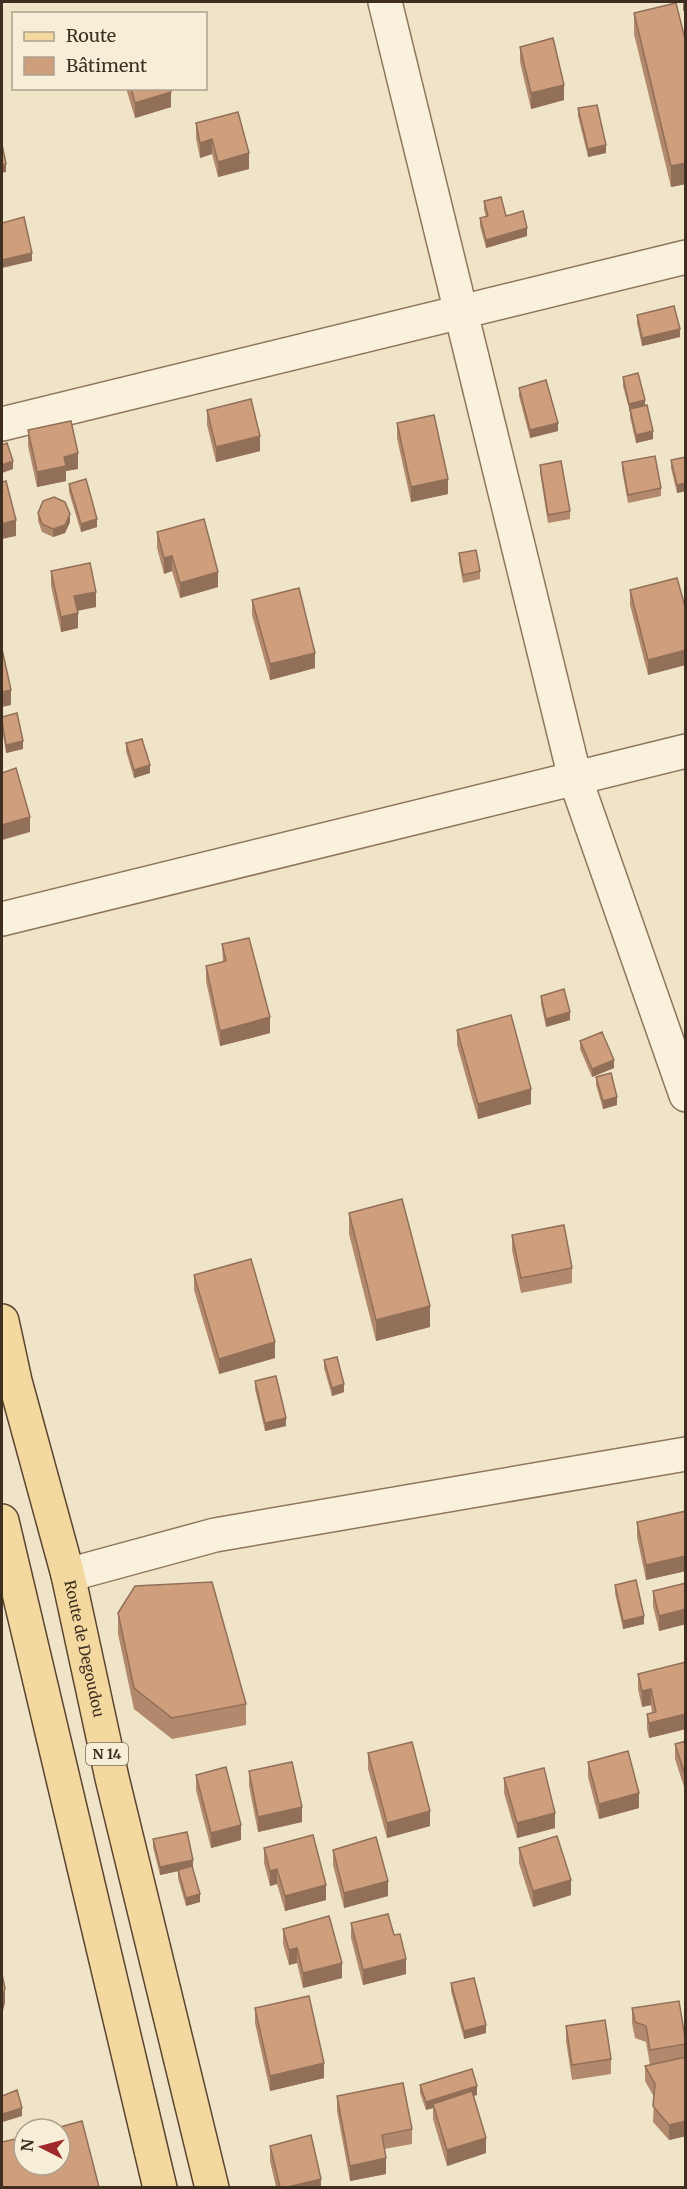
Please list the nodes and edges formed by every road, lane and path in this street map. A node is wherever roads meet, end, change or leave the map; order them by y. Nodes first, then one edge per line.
1 (385, 2) edge
2 (686, 256) edge
3 (461, 312) junction
4 (2, 424) edge
5 (686, 751) edge
6 (575, 778) junction
7 (2, 919) edge
8 (686, 1095) edge
9 (2, 1321) edge
10 (686, 1454) edge
11 (2, 1521) edge
12 (68, 1575) junction
13 (160, 2187) edge
14 (212, 2187) edge

1 - 3 street
2 - 3 street
3 - 4 street
3 - 6 street
5 - 6 street
6 - 7 street
6 - 8 street
9 - 12 main road, Route de Degoudou / N 14
10 - 12 street
11 - 13 main road
12 - 14 main road, Route de Degoudou / N 14

